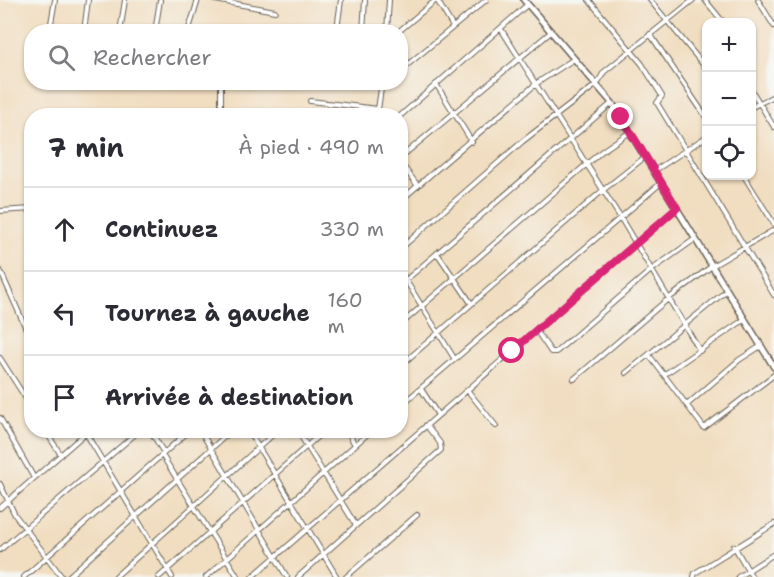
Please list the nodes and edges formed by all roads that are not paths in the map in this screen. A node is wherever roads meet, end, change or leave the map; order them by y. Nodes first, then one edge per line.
1 (56, 0) edge
2 (88, 0) edge
3 (125, 0) edge
4 (160, 0) edge
5 (198, 0) edge
6 (215, 0) edge
7 (247, 0) edge
8 (341, 0) edge
9 (365, 0) edge
10 (388, 0) edge
11 (436, 0) edge
12 (486, 0) edge
13 (589, 0) edge
14 (650, 0) edge
15 (693, 0) edge
16 (705, 0) edge
17 (758, 0) edge
18 (526, 2) edge
19 (246, 6) junction
20 (275, 11) dead end
21 (720, 18) edge
22 (667, 20) junction
23 (52, 24) edge
24 (85, 24) edge
25 (121, 24) edge
26 (156, 24) edge
27 (190, 24) edge
28 (338, 24) edge
29 (362, 24) edge
30 (387, 24) edge
31 (408, 24) edge
32 (774, 26) edge
33 (453, 27) junction
34 (501, 29) junction
35 (551, 31) junction
36 (650, 34) junction
37 (631, 50) junction
38 (520, 57) junction
39 (575, 59) junction
40 (702, 62) edge
41 (408, 64) edge
42 (537, 83) junction
43 (436, 84) junction
44 (597, 84) junction
45 (221, 90) edge
46 (382, 90) edge
47 (774, 96) edge
48 (756, 98) edge
49 (310, 101) dead end
50 (758, 102) junction
51 (612, 103) junction
52 (221, 104) dead end
53 (370, 108) edge
54 (378, 108) edge
55 (408, 109) edge
56 (702, 111) edge
57 (454, 112) junction
58 (557, 114) junction
59 (774, 127) edge
60 (630, 132) junction
61 (570, 139) junction
62 (702, 140) edge
63 (472, 142) junction
64 (685, 150) junction
65 (408, 153) edge
66 (645, 157) junction
67 (585, 166) junction
68 (654, 171) junction
69 (408, 172) edge
70 (746, 180) edge
71 (661, 183) junction
72 (418, 186) junction
73 (602, 191) junction
74 (408, 194) edge
75 (677, 208) junction
76 (24, 210) edge
77 (0, 211) edge
78 (620, 217) junction
79 (774, 224) edge
80 (774, 230) edge
81 (695, 239) junction
82 (408, 242) edge
83 (636, 245) junction
84 (744, 248) junction
85 (437, 253) junction
86 (712, 266) junction
87 (0, 270) edge
88 (650, 271) junction
89 (408, 276) edge
90 (454, 279) junction
91 (408, 282) edge
92 (726, 291) junction
93 (774, 295) edge
94 (668, 299) junction
95 (471, 303) junction
96 (422, 306) junction
97 (408, 318) edge
98 (746, 318) junction
99 (24, 324) edge
100 (684, 325) junction
101 (536, 330) junction
102 (438, 332) junction
103 (762, 346) junction
104 (700, 351) junction
105 (649, 355) junction
106 (0, 358) edge
107 (453, 358) junction
108 (408, 359) edge
109 (774, 367) edge
110 (626, 373) dead end
111 (664, 374) junction
112 (774, 375) edge
113 (574, 379) dead end
114 (421, 389) junction
115 (468, 391) junction
116 (24, 396) edge
117 (408, 400) edge
118 (688, 405) junction
119 (438, 415) junction
120 (0, 418) edge
121 (426, 425) junction
122 (496, 426) dead end
123 (50, 438) edge
124 (78, 438) edge
125 (90, 438) edge
126 (131, 438) edge
127 (154, 438) edge
128 (181, 438) edge
129 (204, 438) edge
130 (224, 438) edge
131 (252, 438) edge
132 (269, 438) edge
133 (302, 438) edge
134 (316, 438) edge
135 (351, 438) edge
136 (363, 438) edge
137 (355, 445) junction
138 (307, 446) junction
139 (258, 448) junction
140 (211, 450) junction
141 (61, 454) junction
142 (163, 454) junction
143 (103, 462) junction
144 (324, 471) junction
145 (274, 475) junction
146 (34, 478) junction
147 (226, 478) junction
148 (177, 479) junction
149 (0, 484) edge
150 (122, 492) junction
151 (340, 498) junction
152 (290, 501) junction
153 (6, 502) junction
154 (242, 504) junction
155 (195, 505) junction
156 (0, 508) edge
157 (417, 515) dead end
158 (135, 518) junction
159 (356, 524) junction
160 (774, 524) edge
161 (307, 528) junction
162 (25, 529) junction
163 (258, 530) junction
164 (210, 532) junction
165 (152, 544) junction
166 (734, 546) junction
167 (0, 550) edge
168 (324, 554) junction
169 (774, 554) edge
170 (46, 556) junction
171 (274, 557) junction
172 (227, 558) junction
173 (167, 569) junction
174 (749, 571) junction
175 (24, 577) edge
176 (62, 577) edge
177 (68, 577) edge
178 (115, 577) edge
179 (159, 577) edge
180 (172, 577) edge
181 (206, 577) edge
182 (238, 577) edge
183 (252, 577) edge
184 (287, 577) edge
185 (298, 577) edge
186 (337, 577) edge
187 (346, 577) edge
188 (694, 577) edge
189 (738, 577) edge
190 (752, 577) edge

1 - 23 street
2 - 24 street
3 - 25 street
4 - 26 street
5 - 27 street
6 - 19 street
7 - 19 street
8 - 28 street
9 - 29 street
10 - 30 street
11 - 31 street
11 - 33 street
12 - 33 street
13 - 37 street
14 - 22 street
15 - 22 street
16 - 21 street
17 - 32 street
18 - 34 street
18 - 35 main road
19 - 20 street
22 - 36 street
22 - 40 street
33 - 41 street
34 - 38 street
34 - 43 street
35 - 38 street
35 - 39 main road
36 - 37 street
36 - 56 street
37 - 44 street
37 - 64 street
38 - 42 street
38 - 57 street
39 - 42 street
39 - 44 main road
42 - 58 street
42 - 63 street
43 - 55 street
43 - 57 street
44 - 51 main road
44 - 58 street
45 - 52 street
46 - 54 street
47 - 50 street
48 - 50 street
49 - 53 street
50 - 59 street
51 - 60 main road
51 - 61 street
57 - 63 street
57 - 65 street
58 - 61 street
58 - 82 street
60 - 66 main road
60 - 67 street
61 - 67 street
61 - 85 street
62 - 64 street
63 - 72 street
64 - 68 street
64 - 84 street
66 - 68 main road
66 - 73 street
67 - 73 street
67 - 90 street
68 - 71 main road
69 - 72 street
70 - 79 street
71 - 75 main road
71 - 78 street
72 - 74 street
73 - 78 street
73 - 95 street
75 - 81 main road
75 - 83 street
76 - 77 street
78 - 83 street
78 - 107 street
80 - 84 street
81 - 86 main road
81 - 88 street
83 - 88 street
83 - 101 street
84 - 86 street
84 - 93 street
85 - 89 street
85 - 90 street
86 - 92 main road
86 - 94 street
87 - 99 street
88 - 94 street
88 - 101 street
90 - 95 street
90 - 96 street
91 - 96 street
92 - 98 main road
92 - 100 street
94 - 100 street
94 - 113 street
95 - 102 street
96 - 97 street
96 - 102 street
98 - 103 main road
98 - 104 street
100 - 104 street
100 - 105 street
101 - 115 street
102 - 107 street
102 - 108 street
103 - 109 main road
103 - 118 street
104 - 111 street
105 - 110 street
105 - 111 street
106 - 116 street
107 - 114 street
111 - 118 street
112 - 118 street
114 - 117 street
114 - 119 street
115 - 119 street
115 - 122 street
119 - 121 street
120 - 146 street
121 - 151 street
121 - 159 street
123 - 141 street
124 - 141 street
125 - 143 street
126 - 143 street
127 - 142 street
128 - 142 street
129 - 140 street
130 - 140 street
131 - 139 street
132 - 139 street
133 - 138 street
134 - 138 street
135 - 137 street
136 - 137 street
137 - 144 street
138 - 144 street
138 - 145 street
139 - 145 street
139 - 147 street
140 - 147 street
140 - 148 street
141 - 146 street
142 - 148 street
142 - 150 street
143 - 150 street
143 - 162 street
144 - 151 street
144 - 152 street
145 - 152 street
145 - 154 street
146 - 153 street
147 - 154 street
147 - 155 street
148 - 155 street
148 - 158 street
149 - 153 street
150 - 158 street
150 - 170 street
151 - 159 street
151 - 161 street
152 - 161 street
152 - 163 street
153 - 156 street
153 - 162 street
154 - 163 street
154 - 164 street
155 - 164 street
155 - 165 street
157 - 187 street
158 - 165 street
158 - 177 street
159 - 168 street
160 - 166 street
161 - 168 street
161 - 171 street
162 - 167 street
162 - 170 street
163 - 171 street
163 - 172 street
164 - 172 street
164 - 173 street
165 - 173 street
165 - 178 street
166 - 174 street
166 - 188 street
168 - 185 street
168 - 186 street
169 - 174 street
170 - 175 street
170 - 176 street
171 - 183 street
171 - 184 street
172 - 181 street
172 - 182 street
173 - 179 street
173 - 180 street
174 - 189 street
174 - 190 street

